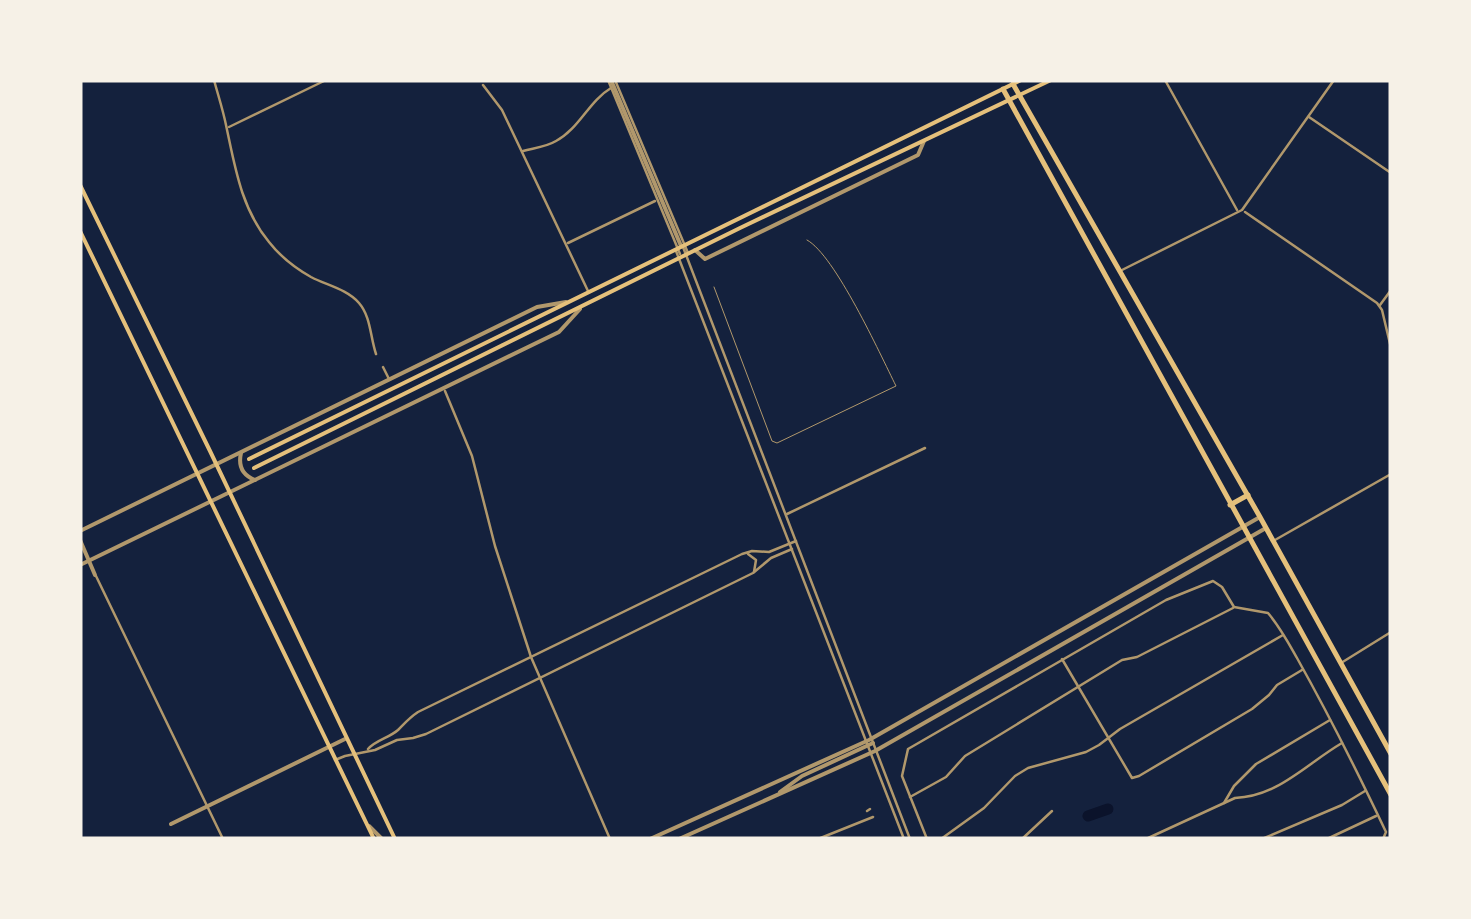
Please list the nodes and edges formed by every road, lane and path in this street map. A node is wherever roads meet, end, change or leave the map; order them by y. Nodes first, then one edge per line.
1 (214, 80) edge
2 (326, 80) edge
3 (1021, 80) edge
4 (1050, 80) edge
5 (1165, 80) edge
6 (1334, 80) edge
7 (998, 81) edge
8 (1011, 82) edge
9 (613, 83) edge
10 (482, 85) dead end
11 (1003, 89) junction
12 (1020, 95) junction
13 (1010, 100) junction
14 (1031, 114) junction
15 (1308, 116) junction
16 (1020, 120) junction
17 (227, 128) junction
18 (924, 141) junction
19 (522, 152) junction
20 (1391, 173) edge
21 (80, 185) edge
22 (659, 199) junction
23 (1240, 211) junction
24 (80, 231) edge
25 (806, 240) dead end
26 (566, 244) junction
27 (680, 247) junction
28 (695, 250) junction
29 (684, 257) junction
30 (1121, 271) junction
31 (714, 288) dead end
32 (1391, 290) edge
33 (588, 292) junction
34 (571, 301) junction
35 (1380, 306) junction
36 (580, 309) junction
37 (1391, 348) edge
38 (376, 354) dead end
39 (382, 367) dead end
40 (389, 380) junction
41 (444, 388) junction
42 (925, 448) dead end
43 (241, 453) junction
44 (249, 459) dead end
45 (216, 464) junction
46 (254, 468) dead end
47 (197, 474) junction
48 (1391, 474) edge
49 (255, 480) junction
50 (230, 492) junction
51 (1248, 495) junction
52 (210, 502) junction
53 (1230, 505) junction
54 (786, 514) junction
55 (1260, 517) junction
56 (1242, 527) junction
57 (1266, 528) junction
58 (80, 531) edge
59 (1248, 537) junction
60 (80, 540) edge
61 (796, 541) junction
62 (1273, 541) junction
63 (789, 543) junction
64 (798, 547) junction
65 (80, 549) edge
66 (792, 549) junction
67 (745, 553) junction
68 (88, 561) junction
69 (80, 565) edge
70 (753, 573) junction
71 (95, 575) joint
72 (1234, 607) junction
73 (1391, 632) edge
74 (1284, 634) junction
75 (531, 657) junction
76 (1062, 659) junction
77 (1341, 663) junction
78 (1304, 669) junction
79 (539, 678) junction
80 (1331, 719) junction
81 (402, 724) junction
82 (1110, 738) junction
83 (346, 739) junction
84 (408, 739) junction
85 (870, 741) junction
86 (1343, 742) junction
87 (329, 748) junction
88 (367, 750) junction
89 (873, 751) junction
90 (1391, 754) edge
91 (353, 755) junction
92 (335, 760) junction
93 (1366, 790) junction
94 (777, 795) junction
95 (1391, 795) edge
96 (910, 797) junction
97 (1224, 803) junction
98 (207, 807) junction
99 (1052, 812) dead end
100 (1378, 815) junction
101 (873, 817) dead end
102 (366, 823) junction
103 (171, 824) dead end
104 (222, 839) edge
105 (374, 839) edge
106 (382, 839) edge
107 (394, 839) edge
108 (610, 839) edge
109 (650, 839) edge
110 (679, 839) edge
111 (798, 839) edge
112 (806, 839) edge
113 (818, 839) edge
114 (904, 839) edge
115 (910, 839) edge
116 (927, 839) edge
117 (941, 839) edge
118 (1022, 839) edge
119 (1146, 839) edge
120 (1262, 839) edge
121 (1327, 839) edge
122 (1383, 839) edge

1 - 17 street
2 - 17 street
3 - 8 main road
4 - 12 main road
5 - 23 street
6 - 15 street
7 - 11 street
8 - 11 main road
8 - 12 main road
9 - 19 street
9 - 22 street
9 - 27 street
10 - 19 street
11 - 13 main road
11 - 27 main road
12 - 13 main road
12 - 14 main road
13 - 16 main road
13 - 18 main road
14 - 16 main road
14 - 30 main road
15 - 20 street
15 - 23 street
16 - 53 main road
17 - 38 street
18 - 28 main road
18 - 28 street
19 - 26 street
21 - 45 main road
22 - 26 street
22 - 27 street
23 - 30 street
23 - 35 street
24 - 47 main road
25 - 31 lane
26 - 33 street
27 - 29 main road
27 - 33 main road
28 - 29 main road
29 - 36 main road
29 - 54 street
29 - 63 street
30 - 51 main road
32 - 35 street
33 - 34 main road
34 - 40 street
34 - 44 main road
35 - 37 street
36 - 41 street
36 - 46 main road
39 - 40 street
40 - 43 street
41 - 49 street
41 - 75 street
42 - 54 street
43 - 45 street
43 - 49 street
45 - 47 street
45 - 50 main road
47 - 52 main road
47 - 58 street
48 - 62 street
49 - 50 street
50 - 52 street
50 - 83 main road
51 - 53 main road
51 - 55 main road
52 - 68 street
52 - 87 main road
53 - 56 main road
54 - 61 street
55 - 56 street
55 - 57 main road
56 - 59 main road
56 - 85 street
57 - 59 street
57 - 62 main road
59 - 89 street
59 - 95 main road
60 - 68 street
61 - 63 street
61 - 64 street
62 - 77 main road
63 - 66 street
63 - 67 street
64 - 66 street
64 - 85 street
65 - 68 street
66 - 70 street
66 - 85 street
67 - 70 street
67 - 75 street
68 - 69 street
68 - 71 street
70 - 79 street
71 - 98 street
72 - 74 street
72 - 76 street
72 - 96 street
73 - 77 street
74 - 78 street
74 - 82 street
75 - 79 street
75 - 81 street
76 - 82 street
76 - 96 street
77 - 90 main road
78 - 80 street
78 - 82 street
79 - 84 street
79 - 108 street
80 - 86 street
80 - 97 street
81 - 84 street
81 - 88 street
82 - 117 street
83 - 87 street
83 - 91 main road
84 - 88 street
85 - 89 street
85 - 94 street
85 - 109 street
86 - 93 street
86 - 97 street
87 - 92 main road
87 - 98 street
88 - 91 street
89 - 94 street
89 - 114 street
89 - 115 street
91 - 92 street
91 - 107 main road
92 - 102 main road
93 - 100 street
93 - 120 street
94 - 110 street
96 - 116 street
97 - 119 street
98 - 103 street
98 - 104 street
99 - 118 street
100 - 121 street
100 - 122 street
101 - 113 street
102 - 105 main road
102 - 106 street
111 - 112 street

